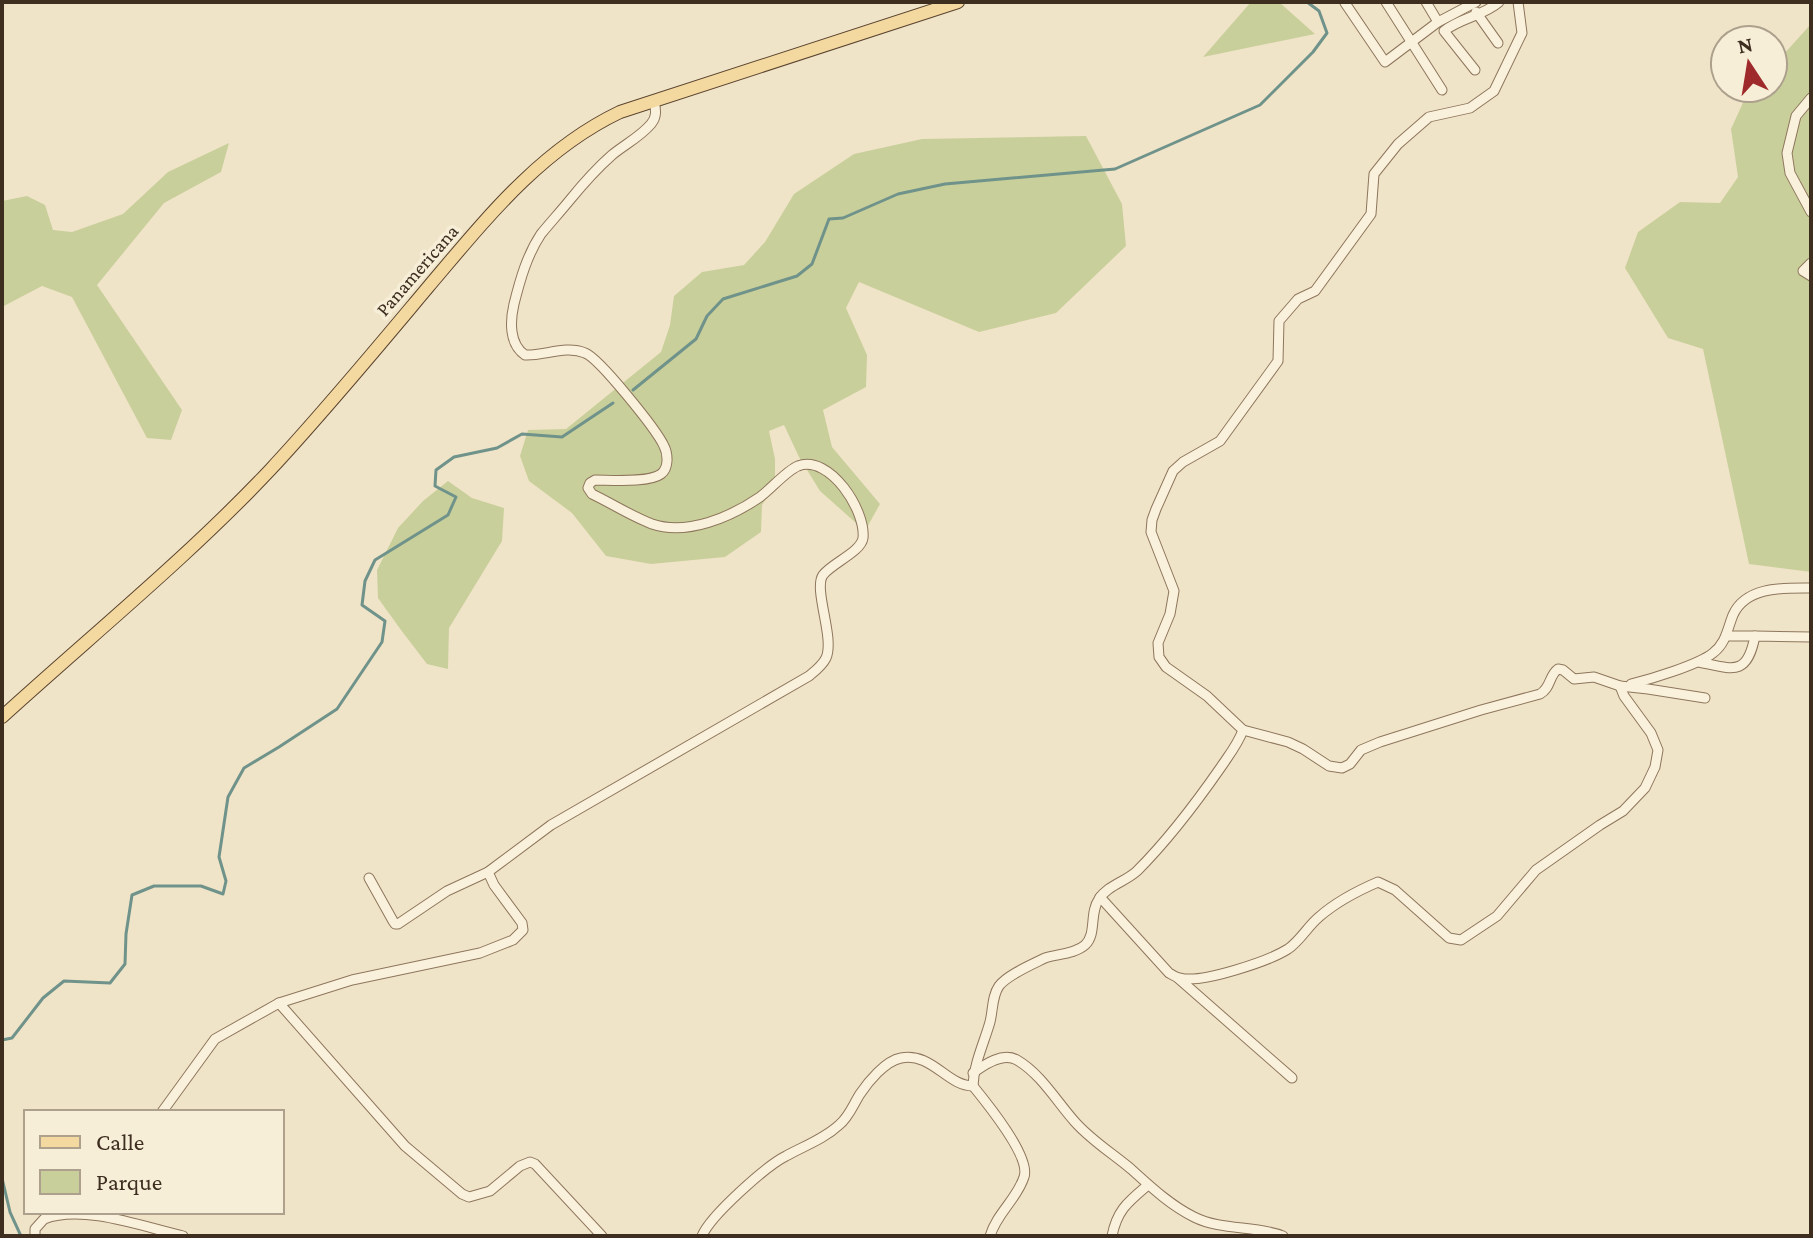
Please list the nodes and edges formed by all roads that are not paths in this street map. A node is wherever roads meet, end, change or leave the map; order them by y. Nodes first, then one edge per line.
1 (958, 2) edge
2 (1386, 2) edge
3 (1426, 2) edge
4 (1499, 2) edge
5 (1518, 2) edge
6 (1345, 3) edge
7 (1474, 6) edge
8 (921, 8) edge
9 (1438, 22) junction
10 (1410, 42) junction
11 (1498, 43) dead end
12 (1475, 70) dead end
13 (1442, 90) dead end
14 (1811, 98) edge
15 (654, 101) junction
16 (1811, 212) edge
17 (1811, 263) edge
18 (1811, 276) edge
19 (1811, 588) edge
20 (1727, 636) junction
21 (1755, 636) junction
22 (1811, 637) edge
23 (1699, 662) junction
24 (1620, 686) junction
25 (1705, 698) dead end
26 (2, 717) edge
27 (1243, 730) junction
28 (488, 872) junction
29 (369, 878) dead end
30 (1100, 897) junction
31 (1178, 978) junction
32 (279, 1003) junction
33 (973, 1073) junction
34 (1292, 1078) dead end
35 (973, 1086) junction
36 (163, 1110) edge
37 (1148, 1185) junction
38 (116, 1216) edge
39 (35, 1236) edge
40 (183, 1236) edge
41 (602, 1236) edge
42 (702, 1236) edge
43 (990, 1236) edge
44 (1112, 1236) edge
45 (1283, 1236) edge

1 - 8 main road, Panamericana
2 - 10 street
3 - 9 street
4 - 7 street
5 - 27 street
6 - 10 street
7 - 9 street
7 - 11 street
7 - 12 street
8 - 15 main road, Panamericana
9 - 10 street
10 - 13 street
14 - 16 street
15 - 26 main road, Panamericana
15 - 28 street
17 - 18 street
19 - 20 street
20 - 21 street
20 - 23 street
21 - 22 street
21 - 23 street
23 - 24 street
24 - 25 street
24 - 27 street
24 - 31 street
27 - 30 street
28 - 29 street
28 - 32 street
30 - 31 street
30 - 33 street
31 - 34 street
32 - 36 street
32 - 41 street
33 - 35 street
33 - 37 street
35 - 42 street
35 - 43 street
37 - 44 street
37 - 45 street
38 - 39 street
38 - 40 street

